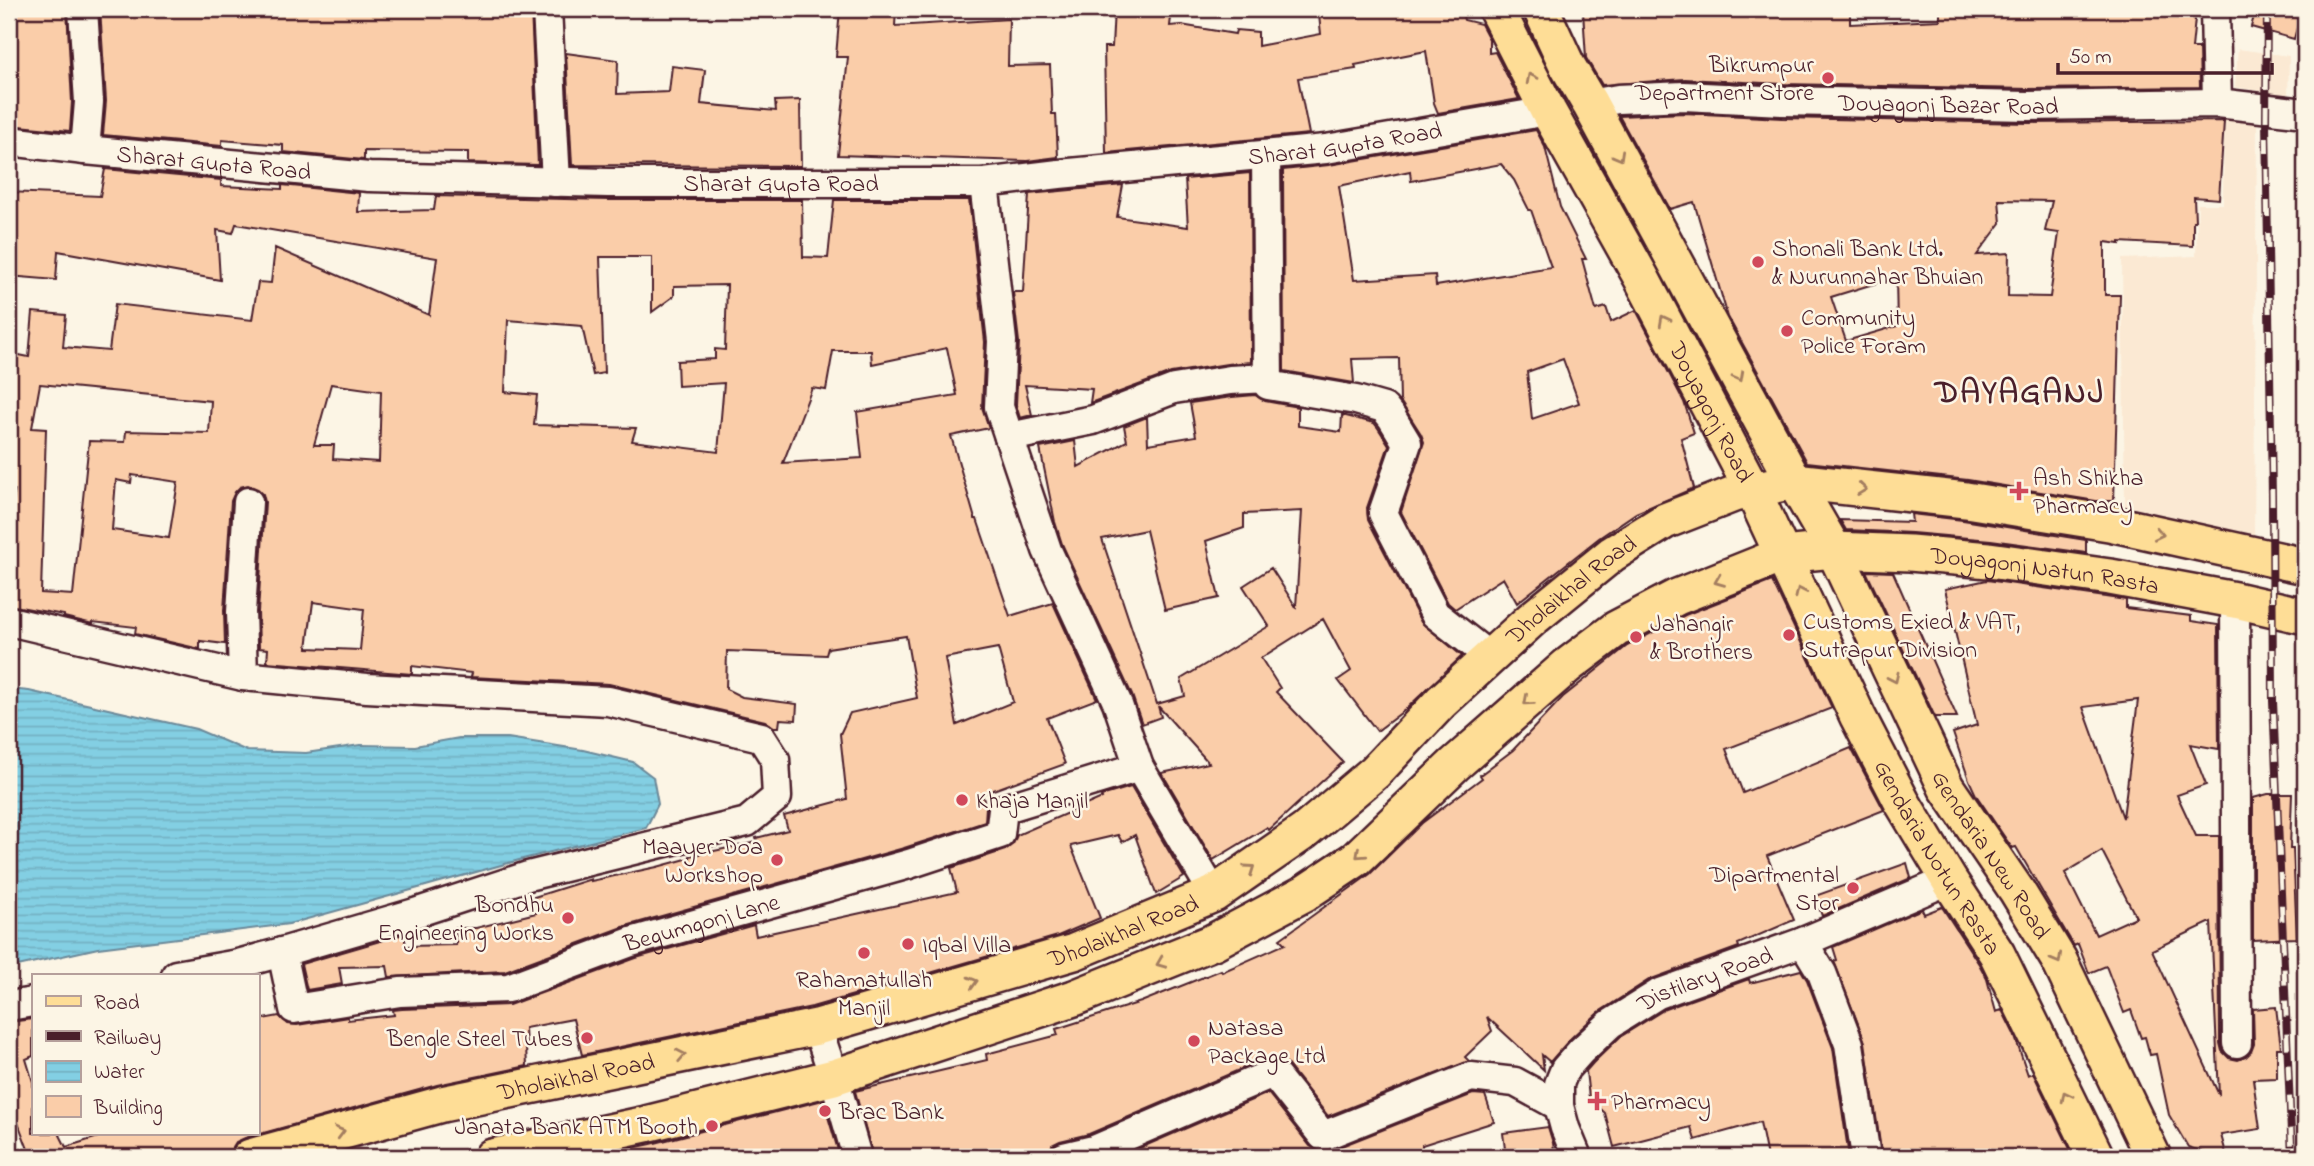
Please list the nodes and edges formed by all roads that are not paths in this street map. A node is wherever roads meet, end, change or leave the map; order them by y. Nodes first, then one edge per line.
1 (83, 9) edge
2 (547, 9) edge
3 (1496, 9) edge
4 (1541, 9) edge
5 (2215, 9) edge
6 (2217, 103) junction
7 (1590, 104) junction
8 (1548, 111) junction
9 (2305, 113) edge
10 (9, 141) edge
11 (86, 150) junction
12 (1266, 155) junction
13 (555, 182) junction
14 (984, 183) junction
15 (1268, 377) junction
16 (1009, 437) junction
17 (1794, 481) junction
18 (1752, 489) junction
19 (248, 502) dead end
20 (1834, 550) junction
21 (1782, 555) junction
22 (2305, 566) edge
23 (2235, 600) junction
24 (2305, 616) edge
25 (9, 621) edge
26 (1490, 657) junction
27 (243, 676) junction
28 (1930, 756) junction
29 (1139, 767) junction
30 (1888, 775) junction
31 (1948, 880) junction
32 (1214, 894) junction
33 (1803, 942) junction
34 (282, 951) junction
35 (239, 970) edge
36 (189, 974) edge
37 (32, 1002) edge
38 (9, 1006) edge
39 (817, 1027) junction
40 (2237, 1043) dead end
41 (834, 1077) junction
42 (1559, 1106) junction
43 (250, 1157) edge
44 (492, 1157) edge
45 (857, 1157) edge
46 (1064, 1157) edge
47 (1577, 1157) edge
48 (1866, 1157) edge
49 (2096, 1157) edge
50 (2153, 1157) edge

1 - 11 street
2 - 13 street
8 -> 3 main road, Doyagonj Road
4 - 7 main road, Doyagonj Road
5 - 6 street
6 - 7 street, Doyagonj Bazar Road
6 - 9 street, Doyagonj Bazar Road
7 -> 17 main road, Doyagonj Road
8 - 12 street, Sharat Gupta Road
18 -> 8 main road, Doyagonj Road
10 - 11 street, Sharat Gupta Road
11 - 13 street, Sharat Gupta Road
12 - 14 street, Sharat Gupta Road
12 - 15 street
13 - 14 street, Sharat Gupta Road
14 - 16 street
15 - 16 street
15 - 26 street
16 - 29 street
17 - 18 main road, Doyagonj Road
17 - 20 main road, Gendaria New Road
17 -> 22 main road
18 - 21 main road, Gendaria Notun Rasta
18 - 26 main road, Dholaikhal Road
19 - 27 street
20 - 21 main road, Doyagonj Natun Rasta
20 - 23 main road, Doyagonj Natun Rasta
20 -> 28 main road, Gendaria New Road
30 -> 21 main road, Gendaria Notun Rasta
21 -> 41 main road, Dholaikhal Road
23 - 24 main road, Doyagonj Natun Rasta
23 - 40 street
25 - 27 street
32 -> 26 main road, Dholaikhal Road
27 - 34 street
28 - 30 main road
28 -> 50 main road, Gendaria New Road
29 - 32 street
29 - 34 street, Begumgonj Lane
30 - 31 main road, Gendaria Notun Rasta
31 - 33 street, Distilary Road
49 -> 31 main road, Gendaria Notun Rasta
39 -> 32 main road, Dholaikhal Road
33 - 42 street, Distilary Road
33 - 48 street
34 - 35 street
35 - 36 street
37 - 38 street
39 - 41 street
43 -> 39 main road, Dholaikhal Road
41 - 44 main road, Dholaikhal Road
41 - 45 street
42 - 46 street
42 - 47 street, Distilary Road

